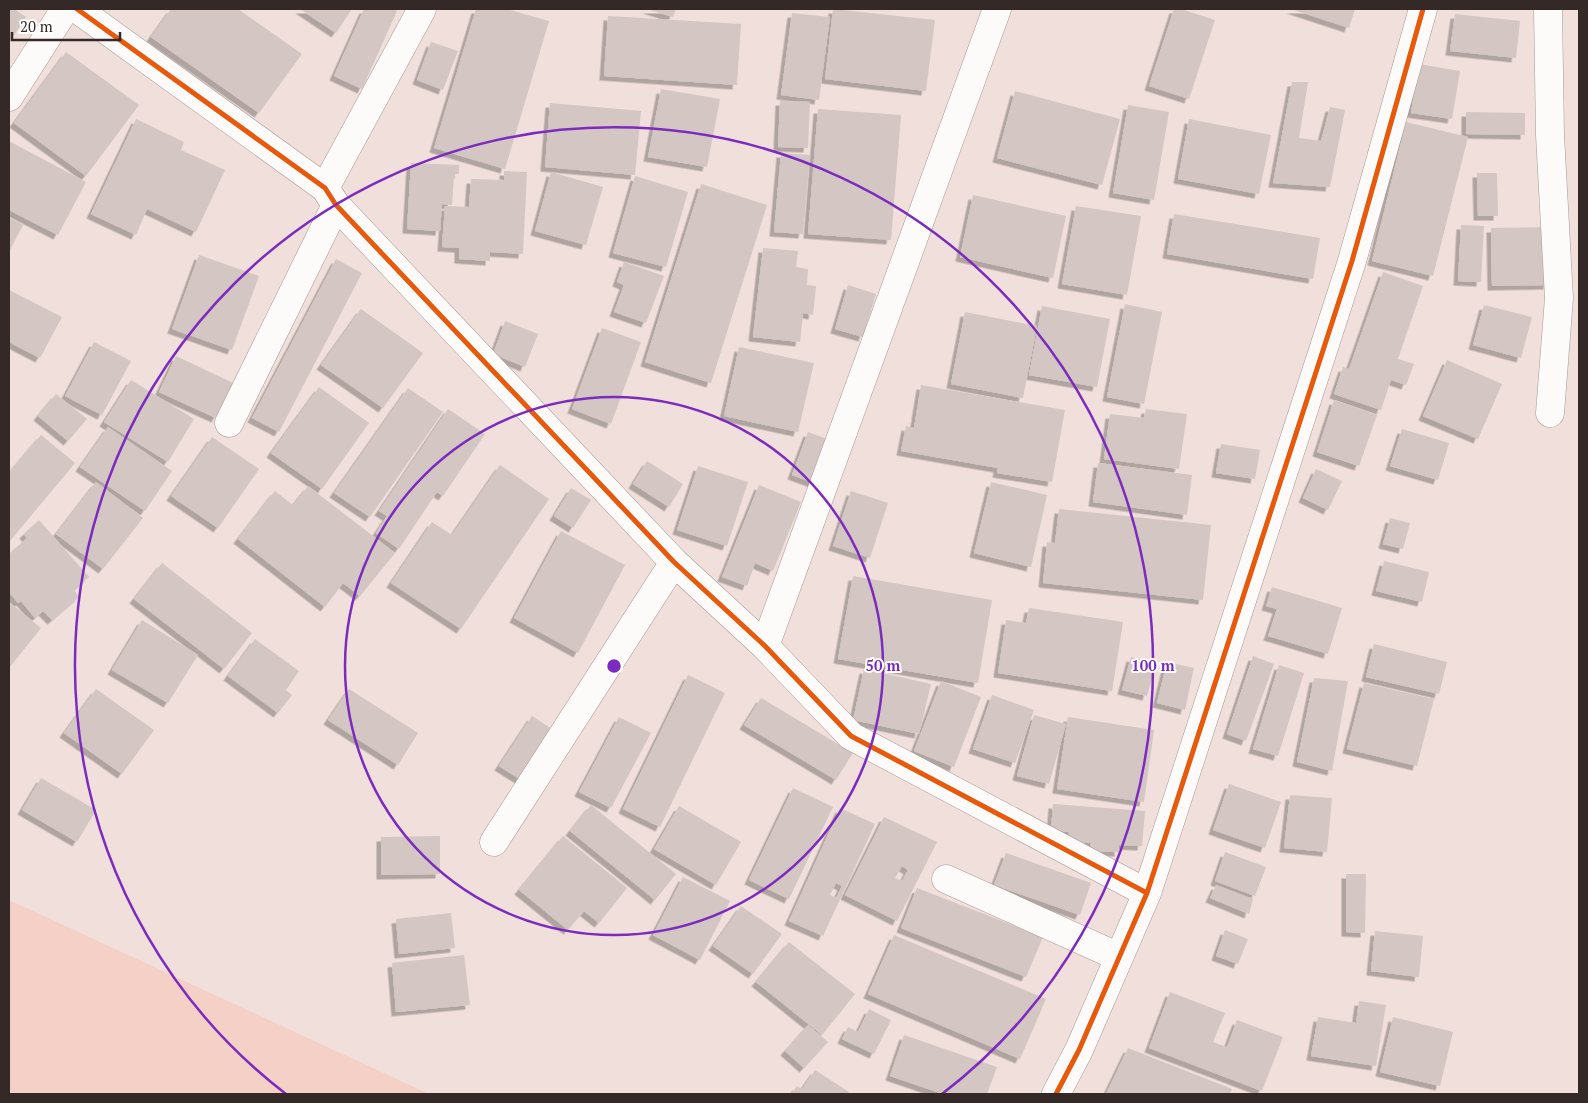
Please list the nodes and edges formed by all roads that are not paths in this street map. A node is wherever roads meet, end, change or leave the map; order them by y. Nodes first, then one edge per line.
1 (65, 9) edge
2 (77, 9) edge
3 (422, 9) edge
4 (998, 9) edge
5 (1423, 9) edge
6 (1548, 9) edge
7 (9, 97) edge
8 (331, 197) junction
9 (1550, 413) dead end
10 (229, 423) dead end
11 (674, 562) junction
12 (765, 646) junction
13 (494, 842) dead end
14 (946, 879) dead end
15 (1147, 893) junction
16 (1119, 957) junction
17 (1056, 1094) edge

1 - 7 street
2 - 8 street
3 - 8 street
4 - 12 street
5 - 15 street
6 - 9 street
8 - 10 street
8 - 11 street
11 - 12 street
11 - 13 street
12 - 15 street
14 - 16 street
15 - 16 street
16 - 17 street

